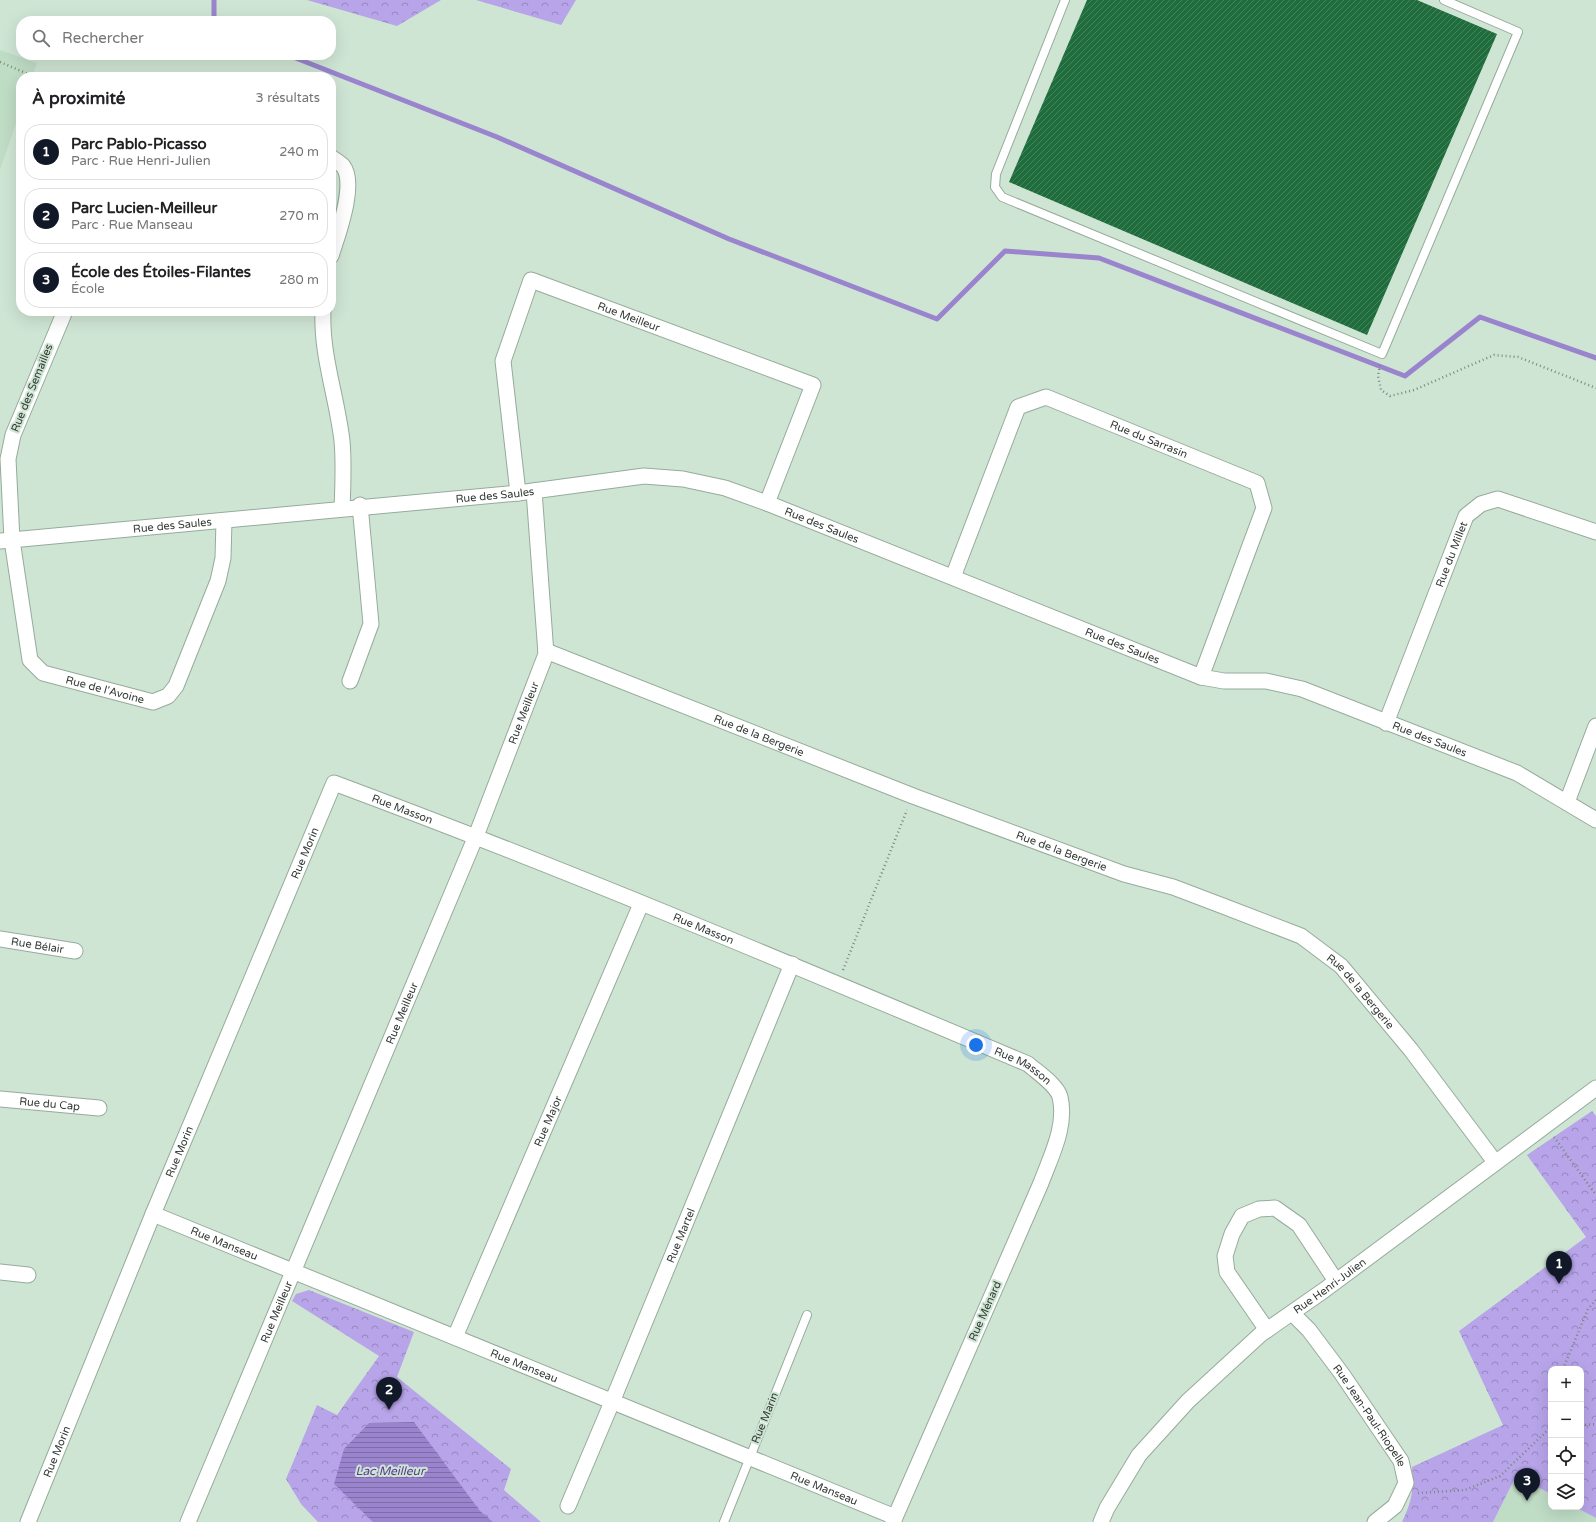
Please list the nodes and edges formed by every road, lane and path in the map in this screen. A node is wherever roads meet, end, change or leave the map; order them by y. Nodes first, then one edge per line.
1 (1065, 0) edge
2 (1444, 0) edge
3 (0, 62) edge
4 (23, 72) edge
5 (336, 160) edge
6 (336, 240) edge
7 (62, 316) edge
8 (323, 316) edge
9 (1382, 354) junction
10 (1596, 388) edge
11 (534, 491) junction
12 (518, 493) junction
13 (767, 503) junction
14 (360, 505) junction
15 (342, 508) junction
16 (224, 521) junction
17 (1596, 532) edge
18 (6, 541) edge
19 (953, 577) junction
20 (546, 651) junction
21 (1201, 677) junction
22 (350, 681) dead end
23 (1386, 722) junction
24 (1596, 726) edge
25 (334, 783) joint
26 (912, 796) junction
27 (1567, 802) junction
28 (1596, 820) edge
29 (476, 836) junction
30 (640, 904) junction
31 (0, 939) edge
32 (75, 951) dead end
33 (792, 964) junction
34 (838, 984) junction
35 (1596, 1088) edge
36 (1060, 1096) joint
37 (0, 1099) edge
38 (99, 1108) dead end
39 (1545, 1125) junction
40 (1495, 1162) junction
41 (1596, 1195) edge
42 (153, 1214) junction
43 (0, 1272) edge
44 (294, 1272) junction
45 (28, 1275) dead end
46 (1336, 1281) junction
47 (1596, 1300) edge
48 (1292, 1313) junction
49 (807, 1315) dead end
50 (1268, 1330) junction
51 (454, 1337) junction
52 (1564, 1366) edge
53 (612, 1402) junction
54 (1596, 1424) edge
55 (1584, 1425) edge
56 (1548, 1430) edge
57 (749, 1458) junction
58 (1401, 1494) junction
59 (568, 1506) dead end
60 (894, 1520) edge
61 (28, 1522) edge
62 (188, 1522) edge
63 (724, 1522) edge
64 (1101, 1522) edge
65 (1375, 1522) edge

1 - 9 lane
2 - 9 lane
3 - 4 path
5 - 6 street
7 - 18 street, Rue des Semailles
8 - 15 street
9 - 10 path
11 - 12 street, Rue des Saules
11 - 13 street, Rue des Saules
11 - 20 street, Rue Meilleur
12 - 13 street, Rue Meilleur
12 - 14 street, Rue des Saules
13 - 19 street, Rue des Saules
14 - 15 street, Rue des Saules
14 - 22 street
15 - 16 street, Rue des Saules
16 - 18 street, Rue des Saules
16 - 18 street, Rue de l'Avoine
17 - 23 street, Rue du Millet
19 - 21 street, Rue des Saules
19 - 21 street, Rue du Sarrasin
20 - 26 street, Rue de la Bergerie
20 - 29 street, Rue Meilleur
21 - 23 street, Rue des Saules
23 - 27 street, Rue des Saules
24 - 27 street
25 - 29 street, Rue Masson
25 - 42 street, Rue Morin
26 - 34 path
26 - 40 street, Rue de la Bergerie
27 - 28 street, Rue des Saules
29 - 30 street, Rue Masson
29 - 44 street, Rue Meilleur
30 - 33 street, Rue Masson
30 - 51 street, Rue Major
31 - 32 street, Rue Bélair
33 - 34 street, Rue Masson
33 - 53 street, Rue Martel
34 - 36 street, Rue Masson
35 - 39 street, Rue Henri-Julien
36 - 60 street, Rue Ménard
37 - 38 street, Rue du Cap
39 - 40 street, Rue Henri-Julien
39 - 41 path
40 - 46 street, Rue Henri-Julien
42 - 44 street, Rue Manseau
42 - 61 street, Rue Morin
43 - 45 street
44 - 51 street, Rue Manseau
44 - 62 street, Rue Meilleur
46 - 48 street, Rue Henri-Julien
46 - 50 street
47 - 52 path
48 - 50 street, Rue Henri-Julien
48 - 58 street, Rue Jean-Paul-Riopelle
49 - 57 lane, Rue Marin
50 - 64 street, Rue Henri-Julien
51 - 53 street, Rue Manseau
53 - 57 street, Rue Manseau
53 - 59 street, Rue Martel
54 - 55 path
56 - 58 path
57 - 60 street, Rue Manseau
57 - 63 lane, Rue Marin
58 - 65 street, Rue Jean-Paul-Riopelle

